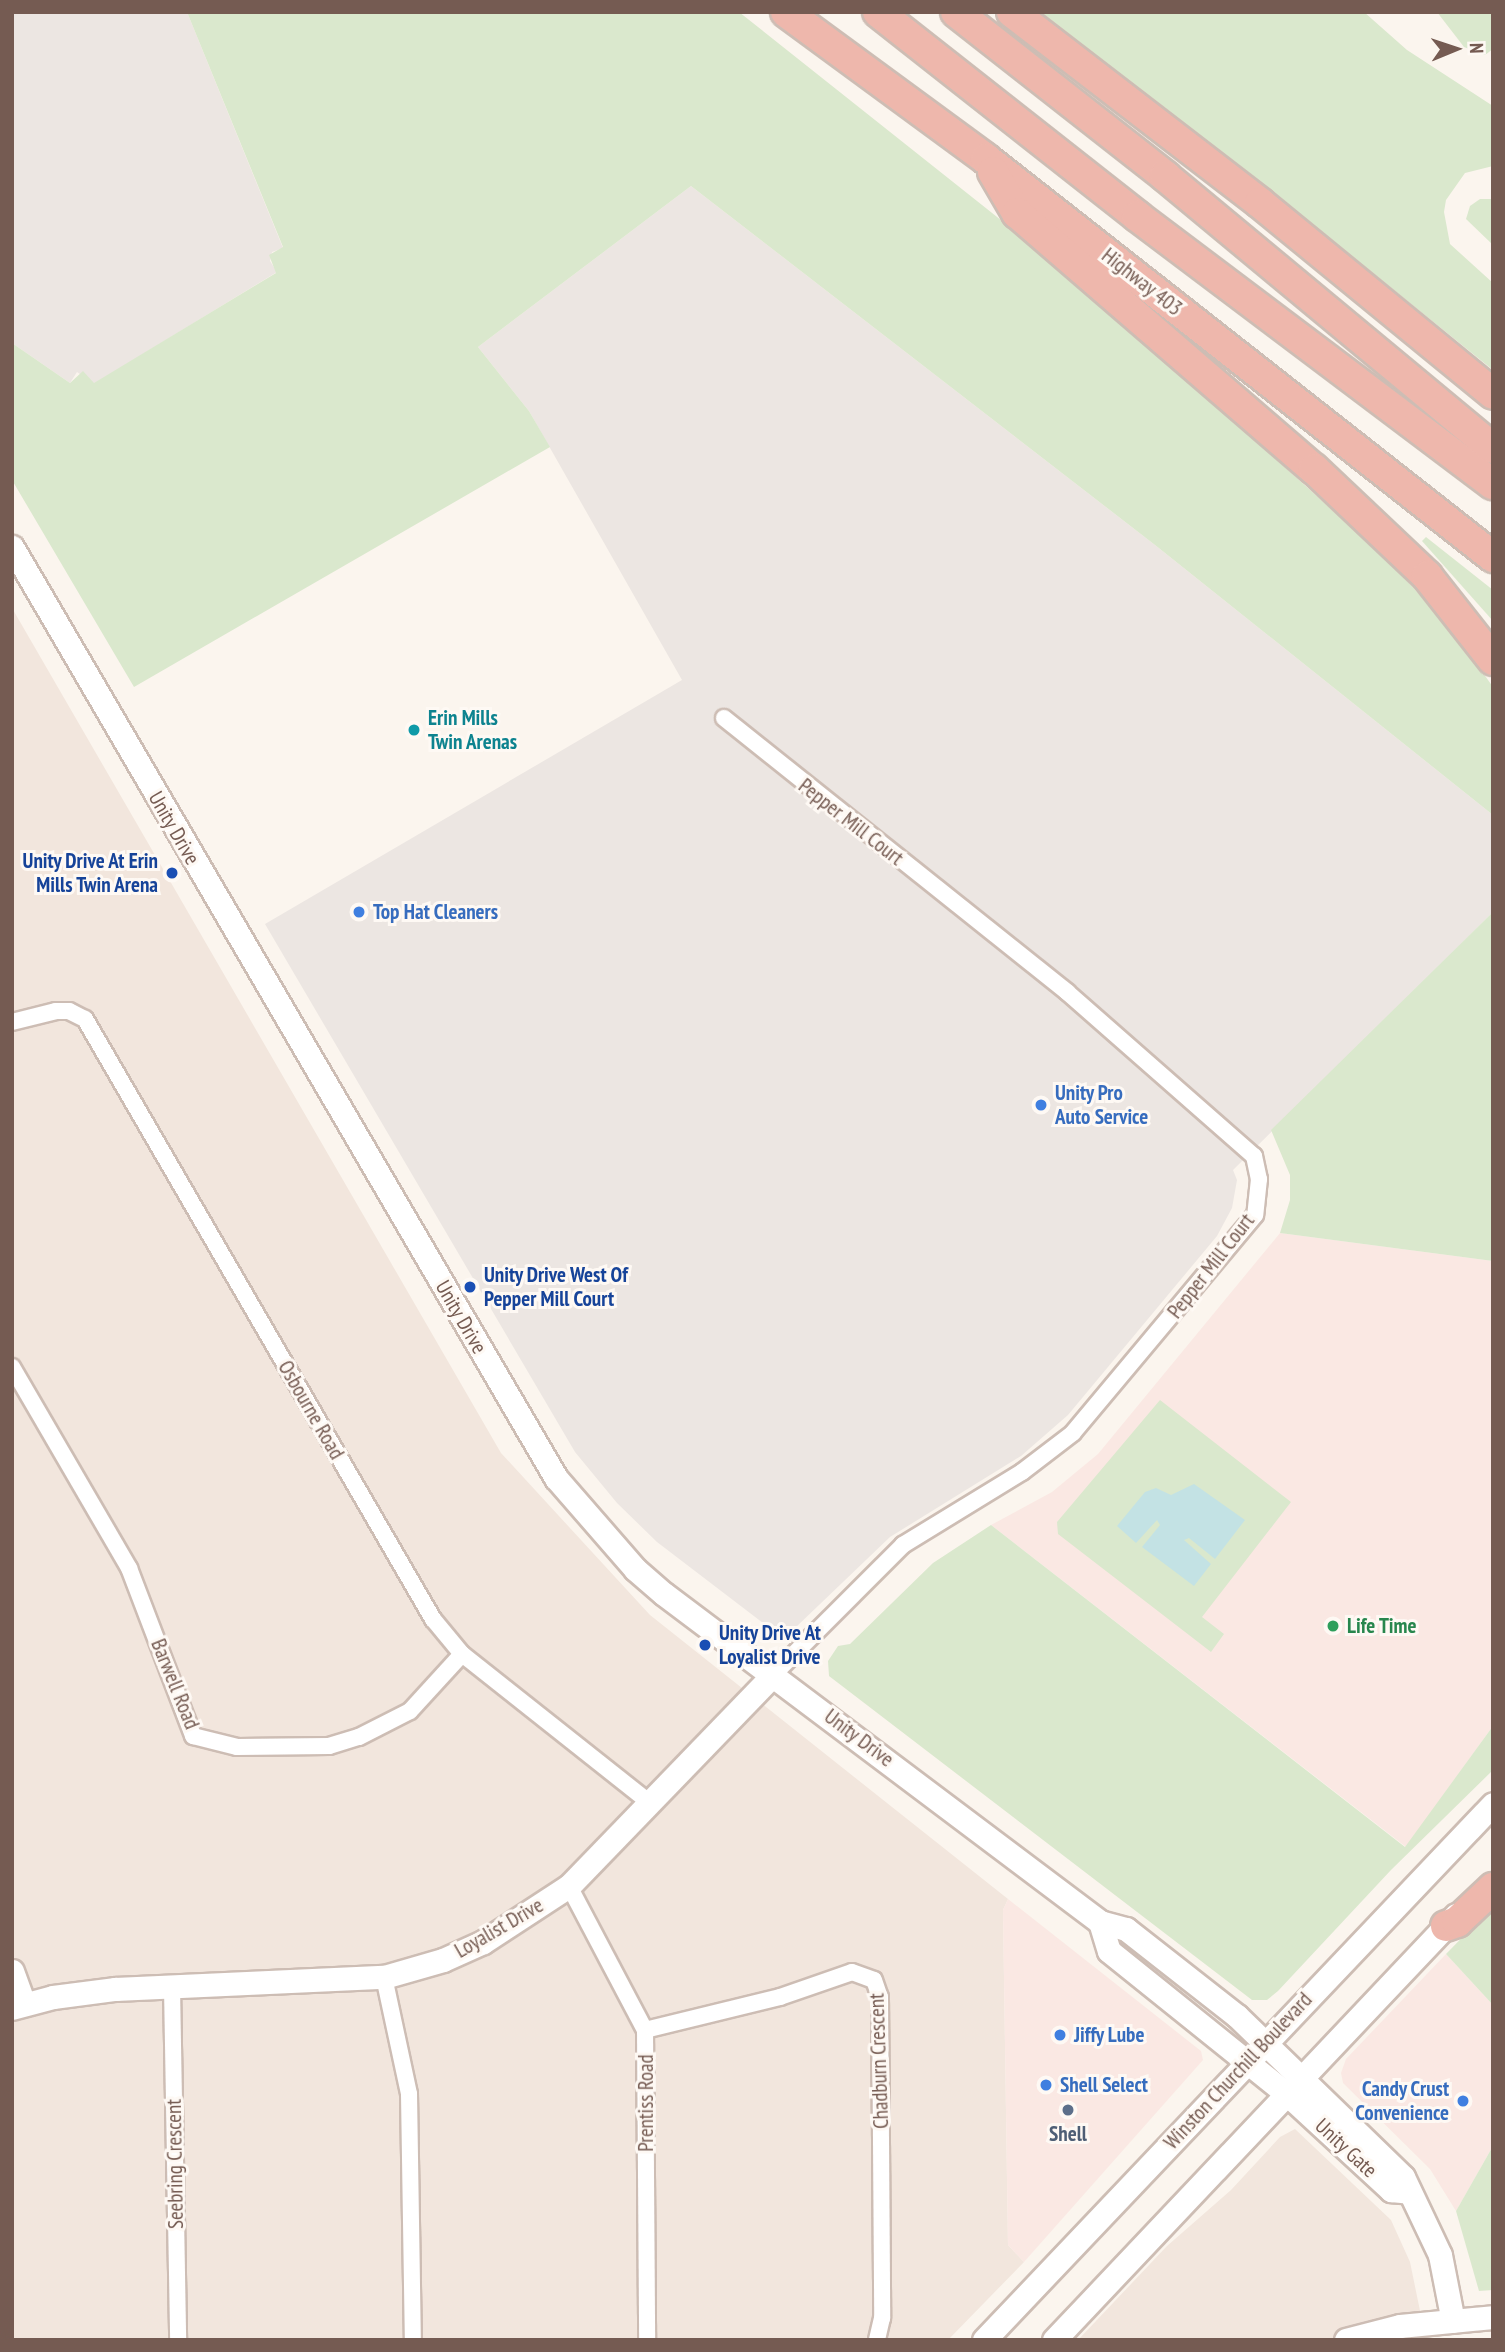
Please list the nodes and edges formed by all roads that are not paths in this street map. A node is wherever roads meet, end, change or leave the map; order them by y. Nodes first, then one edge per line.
1 (786, 12) edge
2 (878, 12) edge
3 (956, 12) edge
4 (1012, 12) edge
5 (986, 159) junction
6 (1493, 394) edge
7 (1493, 447) edge
8 (1493, 484) edge
9 (12, 547) edge
10 (1493, 556) edge
11 (1493, 660) edge
12 (724, 718) dead end
13 (12, 1022) edge
14 (12, 1367) edge
15 (462, 1654) junction
16 (773, 1675) junction
17 (650, 1803) junction
18 (1493, 1804) edge
19 (1493, 1875) edge
20 (569, 1886) junction
21 (1493, 1888) edge
22 (1100, 1922) junction
23 (1446, 1926) junction
24 (12, 1971) edge
25 (384, 1977) junction
26 (172, 1987) junction
27 (18, 2006) edge
28 (645, 2030) junction
29 (1265, 2043) junction
30 (1248, 2061) junction
31 (1295, 2086) junction
32 (1493, 2317) edge
33 (1453, 2321) junction
34 (178, 2340) edge
35 (413, 2340) edge
36 (647, 2340) edge
37 (877, 2340) edge
38 (984, 2340) edge
39 (1054, 2340) edge
40 (1346, 2340) edge

1 - 5 highway, Highway 403
2 - 8 highway
3 - 7 highway
4 - 6 highway
5 - 10 highway, Highway 403
5 - 11 highway
9 - 16 street, Unity Drive
12 - 16 street, Pepper Mill Court
13 - 15 street, Osbourne Road
14 - 15 street, Barwell Road
15 - 17 street, Osbourne Road
16 - 17 street, Loyalist Drive
16 - 22 street, Unity Drive
17 - 20 street, Loyalist Drive
18 - 29 street, Winston Churchill Boulevard
19 - 23 street
20 - 25 street, Loyalist Drive
20 - 28 street, Prentiss Road
21 - 23 highway
22 - 29 street, Unity Drive
22 - 30 street
23 - 31 street
24 - 27 street
25 - 26 street, Loyalist Drive
25 - 35 street
26 - 27 street, Loyalist Drive
26 - 34 street, Seebring Crescent
28 - 36 street, Prentiss Road
28 - 37 street, Chadburn Crescent
29 - 30 street, Winston Churchill Boulevard
29 - 31 street, Unity Drive
30 - 31 street
30 - 38 street, Winston Churchill Boulevard
31 - 33 street, Unity Gate
31 - 39 street
32 - 33 street
33 - 40 street

